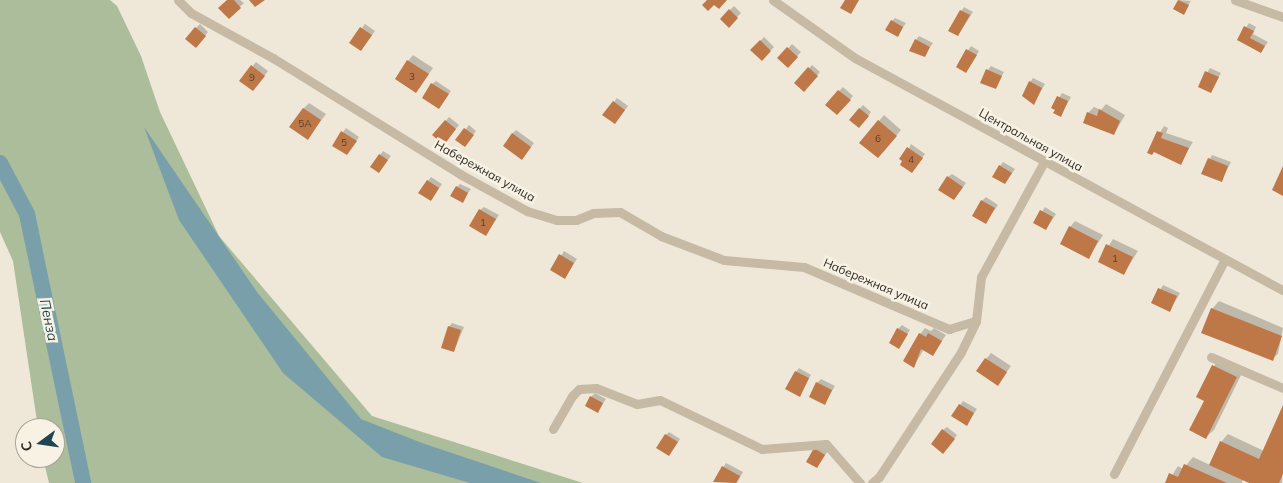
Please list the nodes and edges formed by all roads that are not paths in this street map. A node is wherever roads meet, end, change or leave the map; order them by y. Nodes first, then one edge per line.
1 (178, 0) edge
2 (773, 0) edge
3 (1236, 0) edge
4 (1283, 17) edge
5 (1044, 162) junction
6 (1225, 259) junction
7 (1283, 290) edge
8 (976, 321) junction
9 (1211, 357) dead end
10 (1283, 388) edge
11 (553, 429) dead end
12 (1114, 474) dead end
13 (860, 483) edge
14 (872, 483) edge

1 - 8 street, Набережная улица
2 - 5 street, Центральная улица
3 - 4 street
5 - 6 street, Центральная улица
5 - 8 street
6 - 7 street, Центральная улица
6 - 12 street
8 - 14 street
9 - 10 street
11 - 13 street

